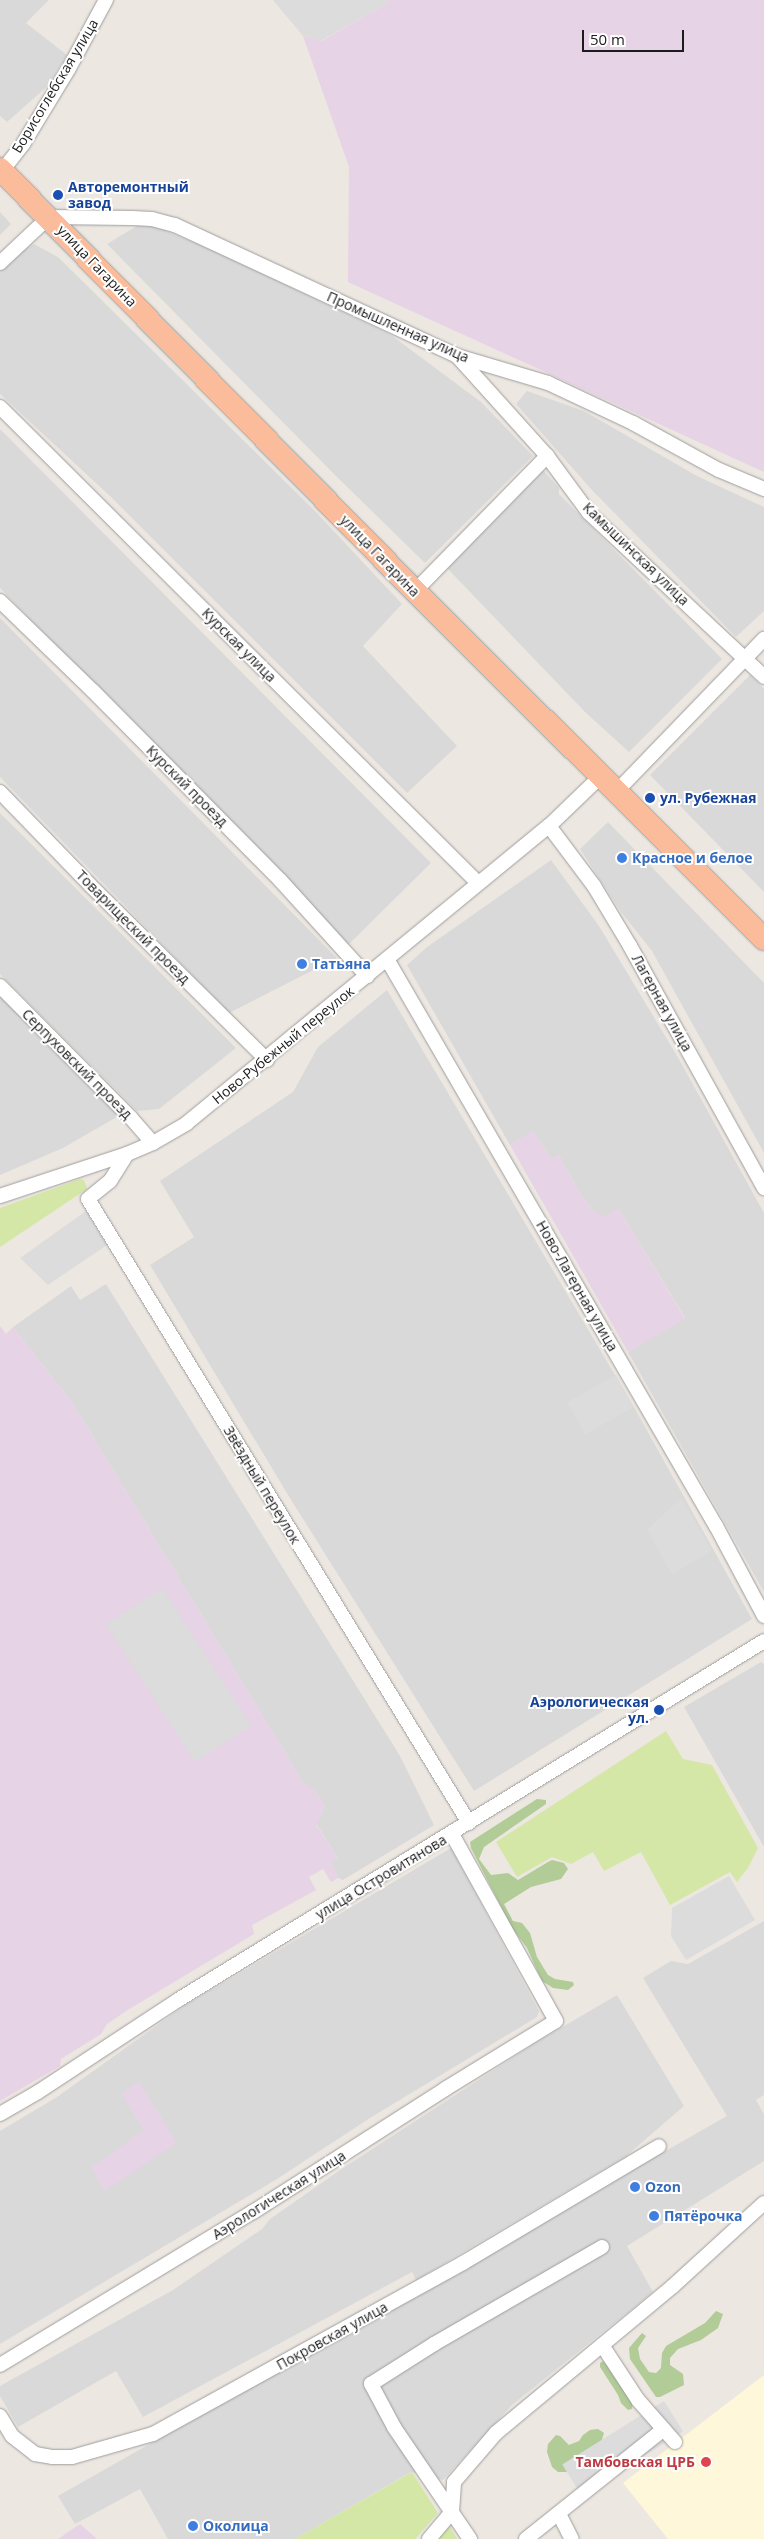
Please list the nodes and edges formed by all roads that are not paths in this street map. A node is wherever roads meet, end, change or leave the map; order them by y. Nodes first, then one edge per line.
1 (106, 0) edge
2 (1, 170) edge
3 (49, 217) junction
4 (0, 263) edge
5 (457, 356) junction
6 (0, 407) edge
7 (547, 456) junction
8 (764, 489) edge
9 (414, 591) junction
10 (0, 601) edge
11 (764, 640) edge
12 (746, 658) junction
13 (764, 677) edge
14 (608, 785) junction
15 (0, 792) edge
16 (549, 826) junction
17 (478, 883) junction
18 (764, 939) edge
19 (387, 959) junction
20 (367, 976) junction
21 (0, 986) edge
22 (267, 1060) junction
23 (153, 1143) junction
24 (127, 1154) junction
25 (764, 1188) edge
26 (0, 1196) edge
27 (764, 1616) edge
28 (764, 1641) edge
29 (469, 1823) junction
30 (452, 1834) junction
31 (0, 2114) edge
32 (659, 2146) dead end
33 (764, 2203) edge
34 (602, 2247) dead end
35 (602, 2345) junction
36 (0, 2365) edge
37 (0, 2416) edge
38 (664, 2429) junction
39 (675, 2442) dead end
40 (452, 2512) junction
41 (559, 2514) junction
42 (429, 2539) edge
43 (470, 2539) edge
44 (526, 2539) edge
45 (572, 2539) edge

1 - 2 street, Борисоглебская улица
2 - 3 main road, улица Гагарина
3 - 4 street
3 - 5 street, Промышленная улица
3 - 9 main road, улица Гагарина
5 - 7 street, Камышинская улица
5 - 8 street, Промышленная улица
6 - 17 street, Курская улица
7 - 9 street
7 - 12 street, Камышинская улица
9 - 14 main road, улица Гагарина
10 - 20 street, Курский проезд
11 - 12 street, Ново-Рубежный переулок
12 - 13 street, Камышинская улица
12 - 14 street, Ново-Рубежный переулок
14 - 16 street, Ново-Рубежный переулок
14 - 18 main road, улица Гагарина
15 - 22 street, Товарищеский проезд
16 - 17 street, Ново-Рубежный переулок
16 - 25 street, Лагерная улица
17 - 19 street, Ново-Рубежный переулок
19 - 20 street, Ново-Рубежный переулок
19 - 27 street, Ново-Лагерная улица
20 - 22 street, Ново-Рубежный переулок
21 - 23 street, Серпуховский проезд
22 - 23 street, Ново-Рубежный переулок
23 - 24 street, Ново-Рубежный переулок
24 - 26 street, Ново-Рубежный переулок
24 - 29 street, Звёздный переулок
28 - 29 street, улица Островитянова
29 - 30 street, улица Островитянова
30 - 31 street, улица Островитянова
30 - 36 street, Аэрологическая улица
32 - 37 street, Покровская улица
33 - 35 street
34 - 40 street
35 - 38 street
35 - 40 street
38 - 39 street
38 - 41 street
40 - 42 street
40 - 43 street
41 - 44 street
41 - 45 street

